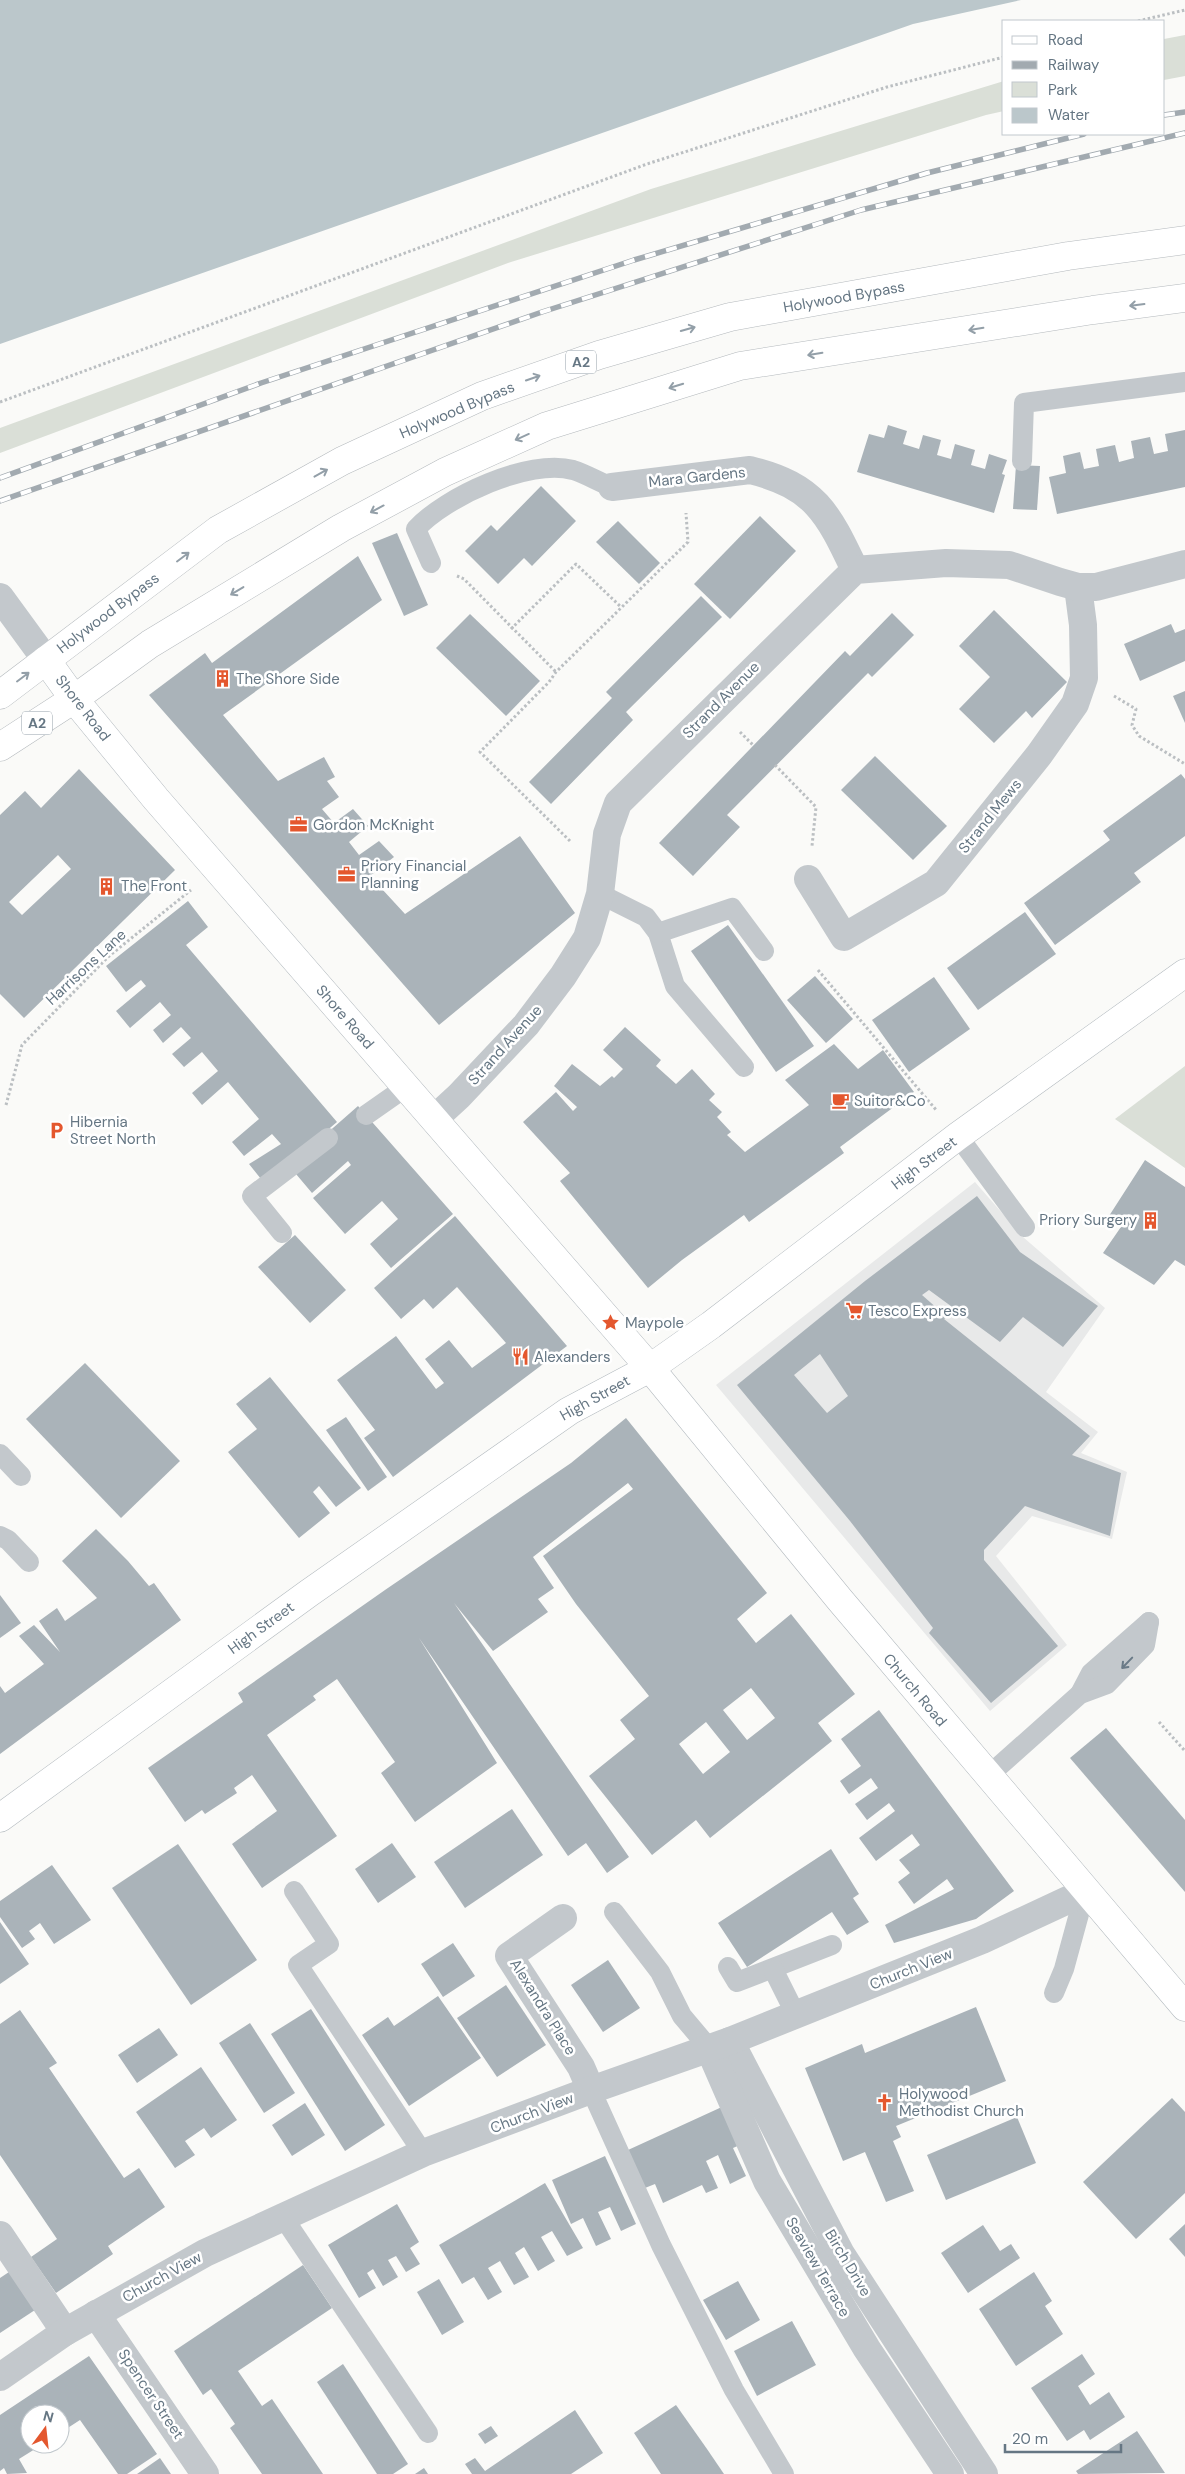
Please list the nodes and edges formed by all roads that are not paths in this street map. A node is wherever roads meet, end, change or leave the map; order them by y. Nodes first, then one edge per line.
1 (1185, 240) edge
2 (1185, 298) edge
3 (1185, 382) edge
4 (1022, 461) dead end
5 (612, 487) joint
6 (432, 563) road end
7 (1185, 564) edge
8 (855, 570) junction
9 (1078, 587) junction
10 (0, 598) edge
11 (46, 660) junction
12 (0, 695) edge
13 (74, 699) junction
14 (0, 747) edge
15 (808, 879) road end
16 (600, 894) junction
17 (658, 933) junction
18 (764, 951) dead end
19 (1185, 973) edge
20 (744, 1067) dead end
21 (406, 1087) junction
22 (366, 1115) dead end
23 (434, 1118) junction
24 (958, 1136) junction
25 (328, 1138) dead end
26 (1025, 1227) dead end
27 (282, 1233) dead end
28 (650, 1368) junction
29 (0, 1454) edge
30 (21, 1476) dead end
31 (0, 1536) edge
32 (28, 1562) dead end
33 (1080, 1694) dead end
34 (988, 1776) junction
35 (0, 1818) edge
36 (294, 1891) dead end
37 (1085, 1892) junction
38 (614, 1912) dead end
39 (562, 1918) dead end
40 (832, 1945) dead end
41 (728, 1967) dead end
42 (774, 1969) junction
43 (1054, 1993) dead end
44 (1185, 2007) edge
45 (796, 2015) junction
46 (720, 2045) junction
47 (591, 2090) junction
48 (423, 2153) junction
49 (283, 2217) junction
50 (0, 2235) edge
51 (96, 2314) junction
52 (65, 2332) junction
53 (0, 2377) edge
54 (428, 2433) dead end
55 (205, 2474) edge
56 (784, 2474) edge
57 (950, 2474) edge
58 (984, 2474) edge

11 -> 1 main road, Holywood Bypass / A2
2 -> 13 main road, A2
3 - 4 lane
5 - 6 lane
5 - 8 street, Mara Gardens
7 - 9 street
8 - 9 street
8 - 16 street, Strand Avenue
9 - 15 street, Strand Mews
10 - 11 street
12 -> 11 main road, Holywood Bypass / A2
11 - 13 main road, Shore Road
13 - 14 main road, A2
13 - 21 main road, Shore Road
16 - 17 lane
16 - 23 street, Strand Avenue
17 - 18 lane
17 - 20 lane
19 - 24 main road, High Street
21 - 22 lane
21 - 23 main road, Shore Road
23 - 28 main road, Shore Road
24 - 26 lane
24 - 28 main road, High Street
25 - 27 lane
28 - 34 main road, Church Road
28 - 35 main road, High Street
29 - 30 lane
31 - 32 lane
33 - 34 lane
34 - 37 main road, Church Road
36 - 48 lane
37 - 43 lane
37 - 44 main road, Church Road
37 - 45 street, Church View
38 - 46 lane
39 - 47 street, Alexandra Place
40 - 42 lane
41 - 42 lane
42 - 45 lane
45 - 46 street, Church View
46 - 47 street, Church View
46 - 57 street, Seaview Terrace
46 - 58 street, Birch Drive
47 - 48 street, Church View
47 - 56 lane
48 - 49 street, Church View
49 - 51 street, Church View
49 - 54 lane
50 - 52 street
51 - 52 street, Church View
51 - 55 street, Spencer Street
52 - 53 street, Church View

